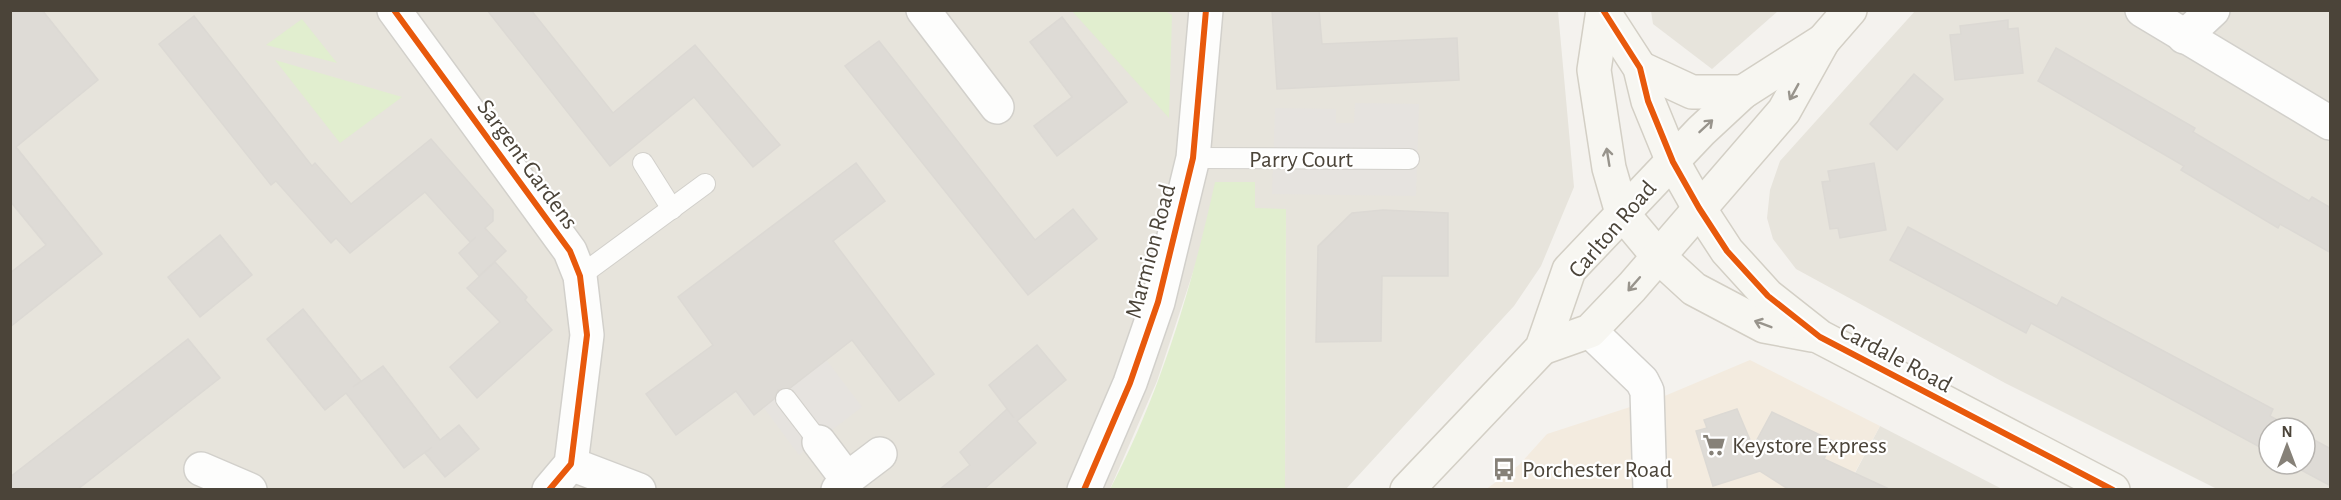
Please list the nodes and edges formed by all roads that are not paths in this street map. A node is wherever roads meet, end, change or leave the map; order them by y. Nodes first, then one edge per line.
1 (394, 10) edge
2 (1206, 10) edge
3 (1850, 10) edge
4 (2142, 10) edge
5 (2213, 10) edge
6 (1603, 11) edge
7 (941, 19) edge
8 (2184, 37) junction
9 (1823, 41) junction
10 (1640, 68) junction
11 (1743, 92) junction
12 (996, 106) dead end
13 (2331, 123) edge
14 (1193, 158) junction
15 (1409, 159) dead end
16 (1673, 162) junction
17 (643, 163) dead end
18 (705, 184) dead end
19 (1699, 208) junction
20 (672, 209) junction
21 (1622, 213) junction
22 (1658, 256) junction
23 (580, 276) junction
24 (1590, 331) junction
25 (1820, 337) junction
26 (1542, 348) junction
27 (786, 399) dead end
28 (819, 442) joint
29 (880, 454) dead end
30 (571, 464) junction
31 (201, 469) dead end
32 (843, 484) edge
33 (250, 489) edge
34 (549, 489) edge
35 (639, 489) edge
36 (1084, 489) edge
37 (1407, 489) edge
38 (1650, 489) edge
39 (2113, 489) edge

1 - 23 street, Sargent Gardens
2 - 14 street, Marmion Road
3 - 9 street, Carlton Road
4 - 8 street
5 - 8 street
6 - 10 street
21 -> 6 street
7 - 12 street
8 - 13 street
9 - 11 street, Carlton Road
9 -> 19 street, Carlton Road
10 - 11 street
10 - 16 street
16 -> 11 street, Carlton Road
14 - 15 lane, Parry Court
14 - 36 street, Marmion Road
16 - 19 street
16 - 21 street, Carlton Road
17 - 20 lane
18 - 20 lane
19 - 22 street, Carlton Road
19 - 25 street, Cardale Road
20 - 23 lane
21 - 22 street
21 - 26 street, Carlton Road
22 -> 24 street, Carlton Road
25 -> 22 street, Cardale Road
23 - 30 street, Sargent Gardens
24 - 26 street, Carlton Road
24 - 38 street
25 - 39 street, Cardale Road
26 - 37 street, Carlton Road
27 - 28 lane
28 - 32 street
29 - 32 street
30 - 34 street
30 - 35 street
31 - 33 street

